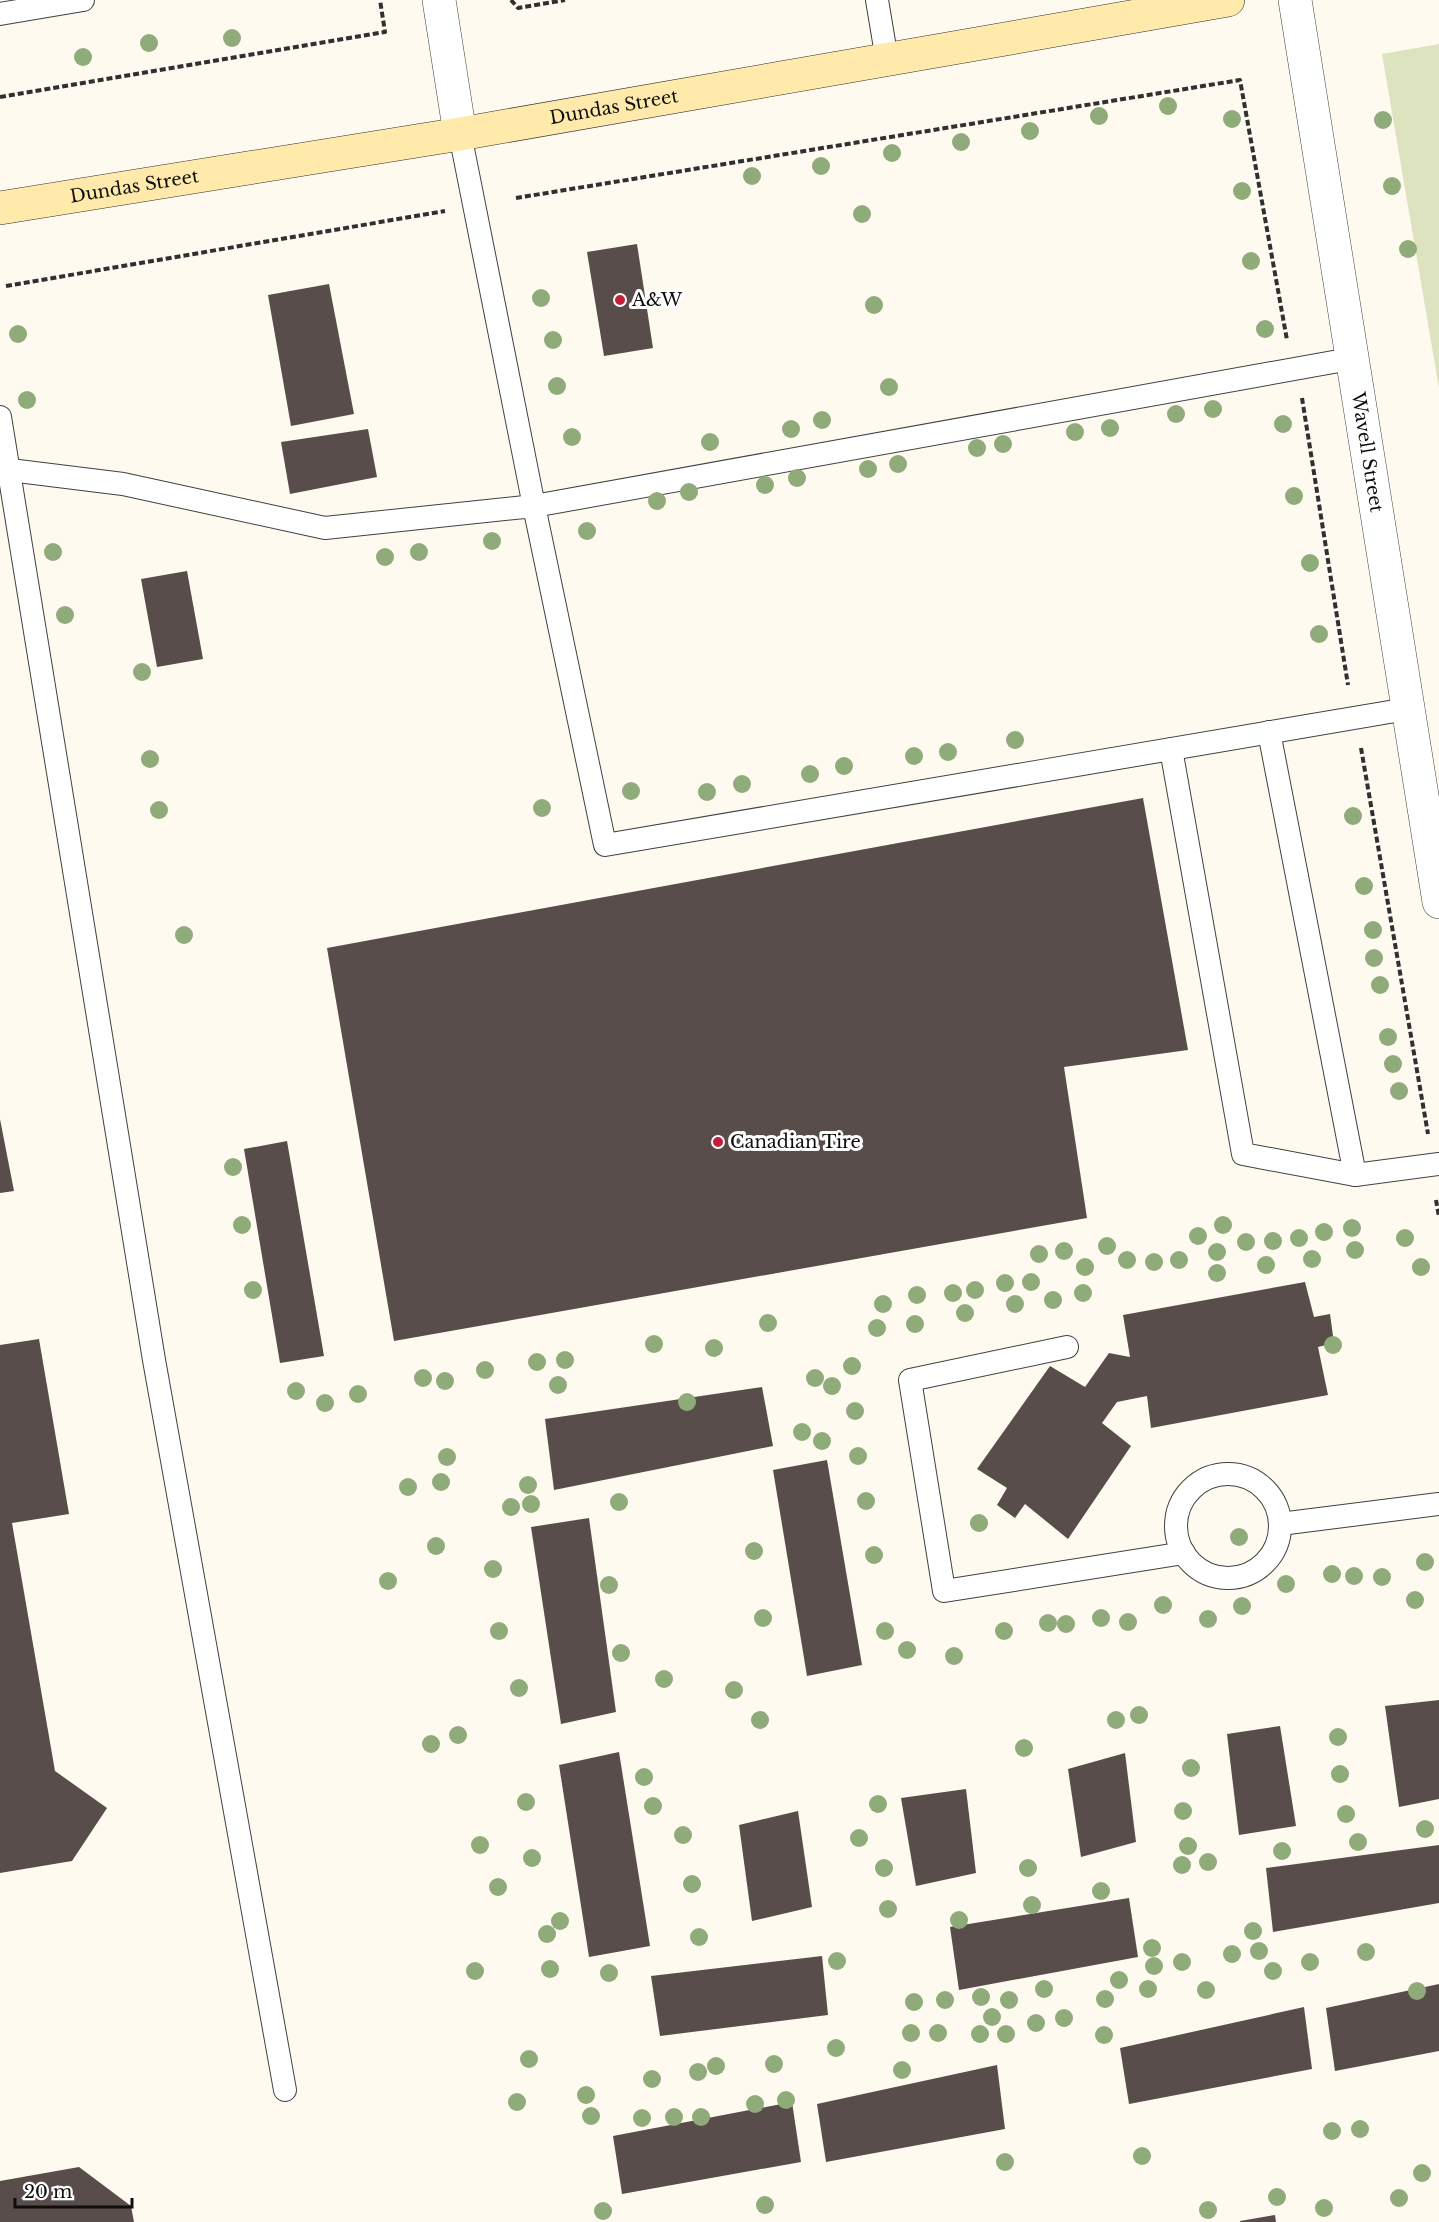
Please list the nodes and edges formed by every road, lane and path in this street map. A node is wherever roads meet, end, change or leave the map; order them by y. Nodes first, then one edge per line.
1 (83, 0) edge
2 (380, 0) edge
3 (438, 0) edge
4 (511, 0) edge
5 (565, 0) edge
6 (877, 0) edge
7 (1228, 0) edge
8 (1295, 0) edge
9 (0, 14) edge
10 (887, 60) junction
11 (0, 97) edge
12 (460, 134) junction
13 (516, 198) dead end
14 (0, 208) edge
15 (451, 210) dead end
16 (6, 286) dead end
17 (1289, 347) dead end
18 (1350, 359) junction
19 (1301, 389) dead end
20 (0, 417) edge
21 (5, 471) edge
22 (534, 506) junction
23 (1348, 685) dead end
24 (1407, 709) junction
25 (1269, 732) junction
26 (1359, 740) dead end
27 (1171, 749) junction
28 (1439, 902) edge
29 (1428, 1138) dead end
30 (1439, 1164) edge
31 (1354, 1175) junction
32 (1436, 1200) dead end
33 (1439, 1217) edge
34 (1068, 1347) dead end
35 (1439, 1503) edge
36 (1280, 1524) junction
37 (1184, 1553) junction
38 (285, 2090) dead end

1 - 9 lane
2 - 11 path
3 - 12 street
4 - 5 path
6 - 10 lane
7 - 10 main road, Dundas Street
8 - 18 street, Wavell Street
10 - 12 main road, Dundas Street
12 - 14 main road, Dundas Street
12 - 22 lane
13 - 17 path
15 - 16 path
18 - 22 lane
18 - 24 street, Wavell Street
19 - 23 path
20 - 21 lane
21 - 22 lane
21 - 38 lane
22 - 27 lane
24 - 25 lane
24 - 28 street, Wavell Street
25 - 27 lane
25 - 31 lane
26 - 29 path
27 - 31 lane
30 - 31 lane
32 - 33 path
34 - 37 lane
35 - 36 lane
36 - 37 lane
36 - 37 lane

